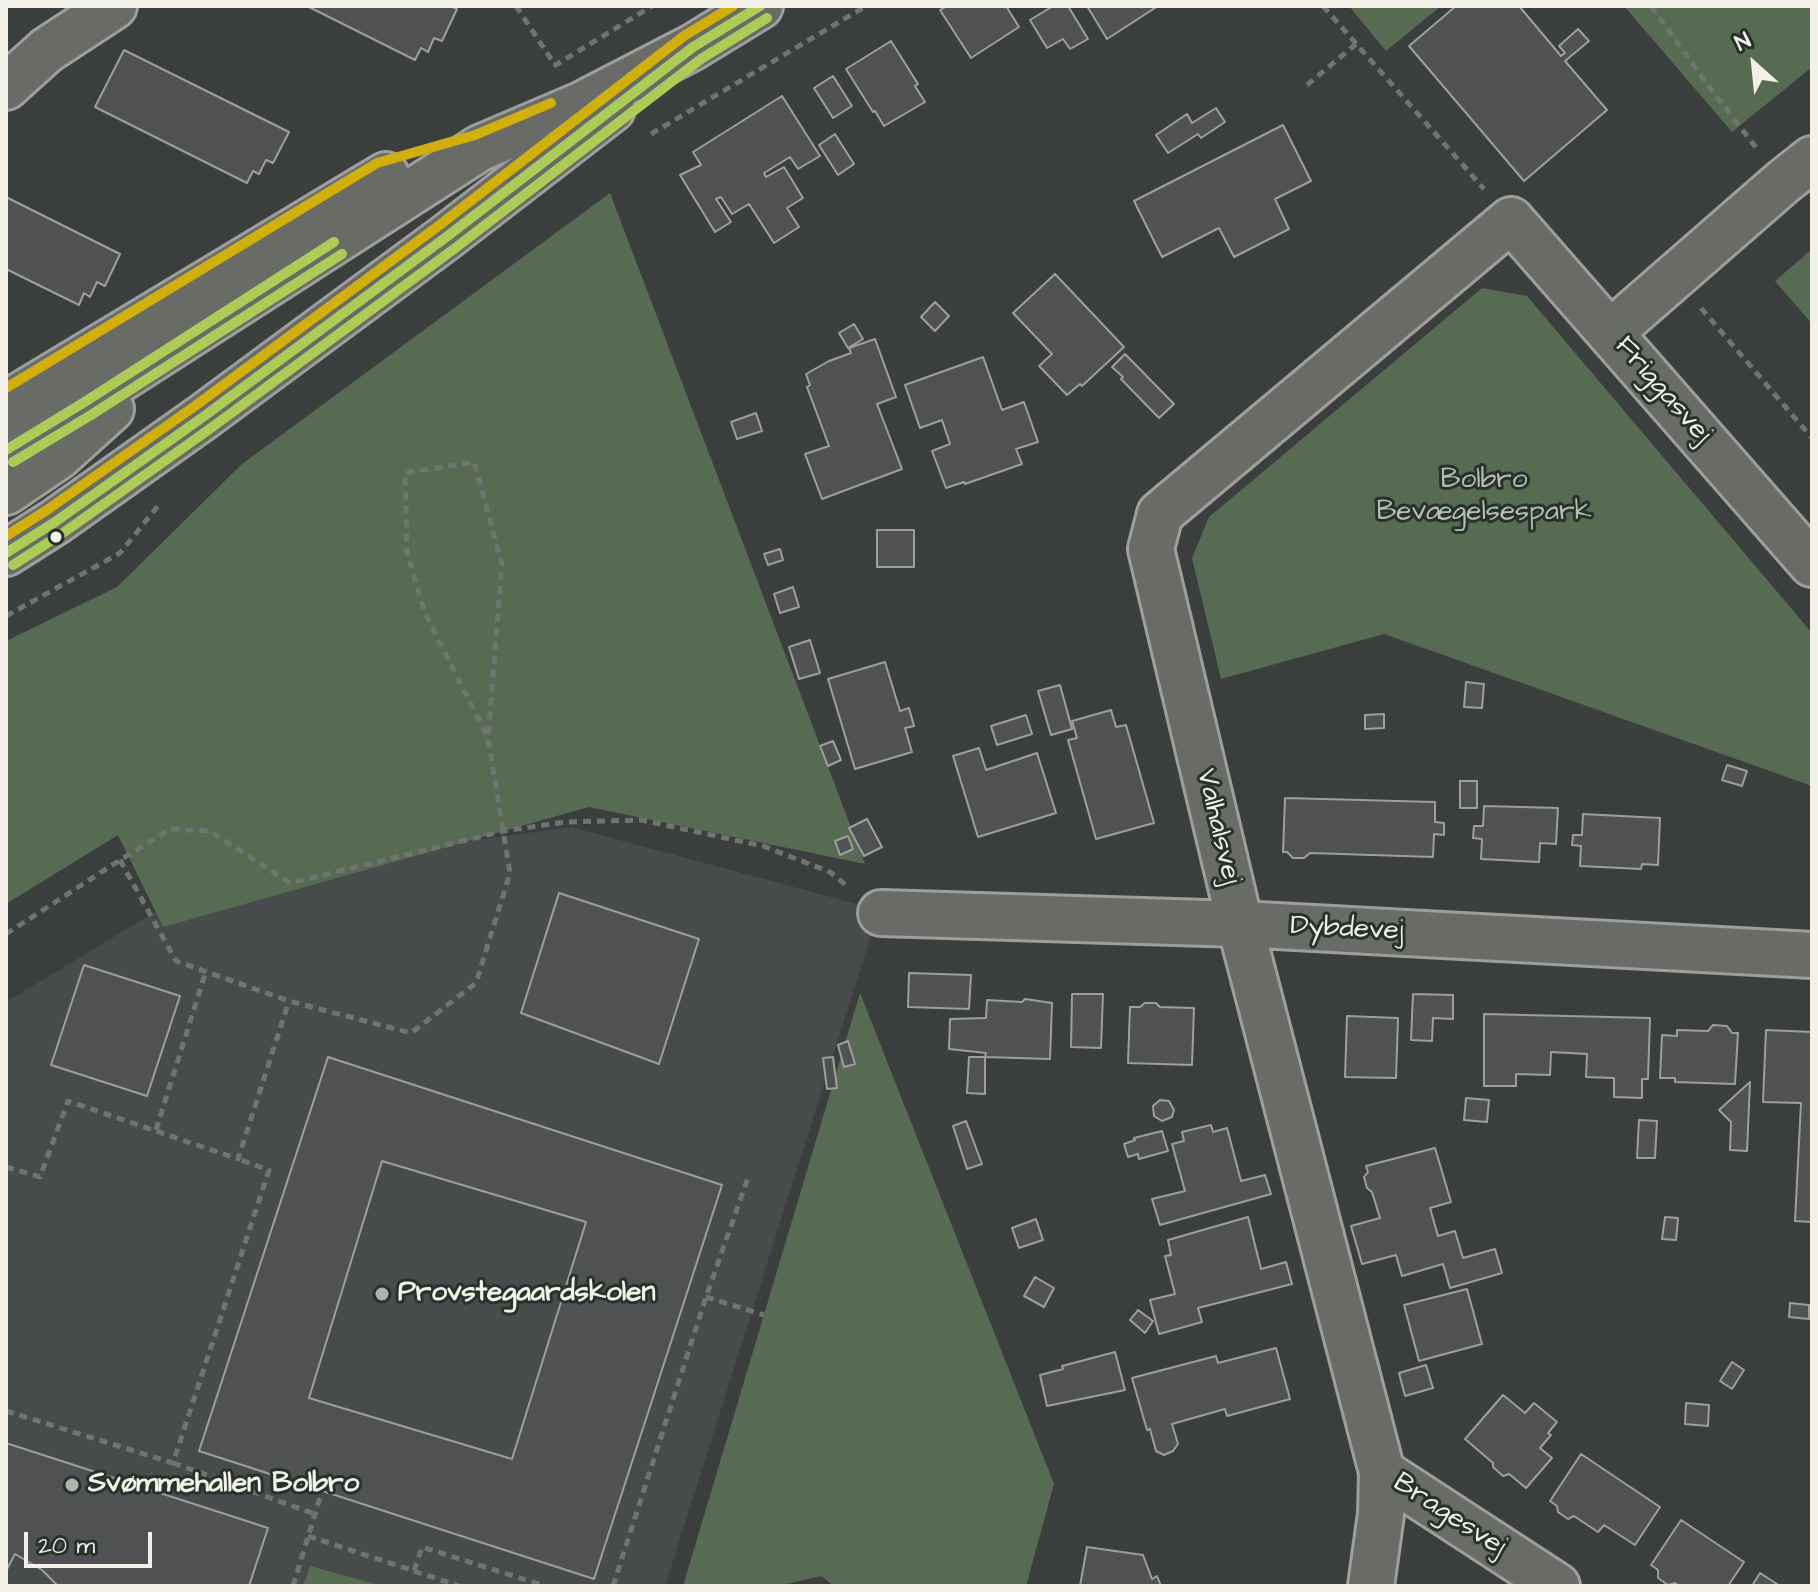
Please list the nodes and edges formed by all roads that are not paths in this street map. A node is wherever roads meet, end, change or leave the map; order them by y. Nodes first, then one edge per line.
1 (114, 6) edge
2 (760, 6) edge
3 (693, 47) junction
4 (6, 87) edge
5 (480, 148) junction
6 (1797, 170) edge
7 (1511, 220) joint
8 (195, 332) junction
9 (1611, 332) junction
10 (6, 404) edge
11 (6, 450) edge
12 (6, 492) edge
13 (6, 553) edge
14 (1812, 564) edge
15 (881, 913) road end
16 (1240, 924) junction
17 (1812, 955) edge
18 (1382, 1472) junction
19 (1371, 1586) edge
20 (1557, 1586) edge

1 - 4 street
2 - 3 street
3 - 5 street
3 - 13 street
5 - 8 street
5 - 10 street
6 - 9 street
7 - 9 street, Friggasvej
7 - 16 street, Valhalsvej
8 - 11 street
8 - 12 street
9 - 14 street, Friggasvej
15 - 16 street, Dybdevej
16 - 17 street, Dybdevej
16 - 18 street, Valhalsvej
18 - 19 street, Valhalsvej
18 - 20 street, Bragesvej

